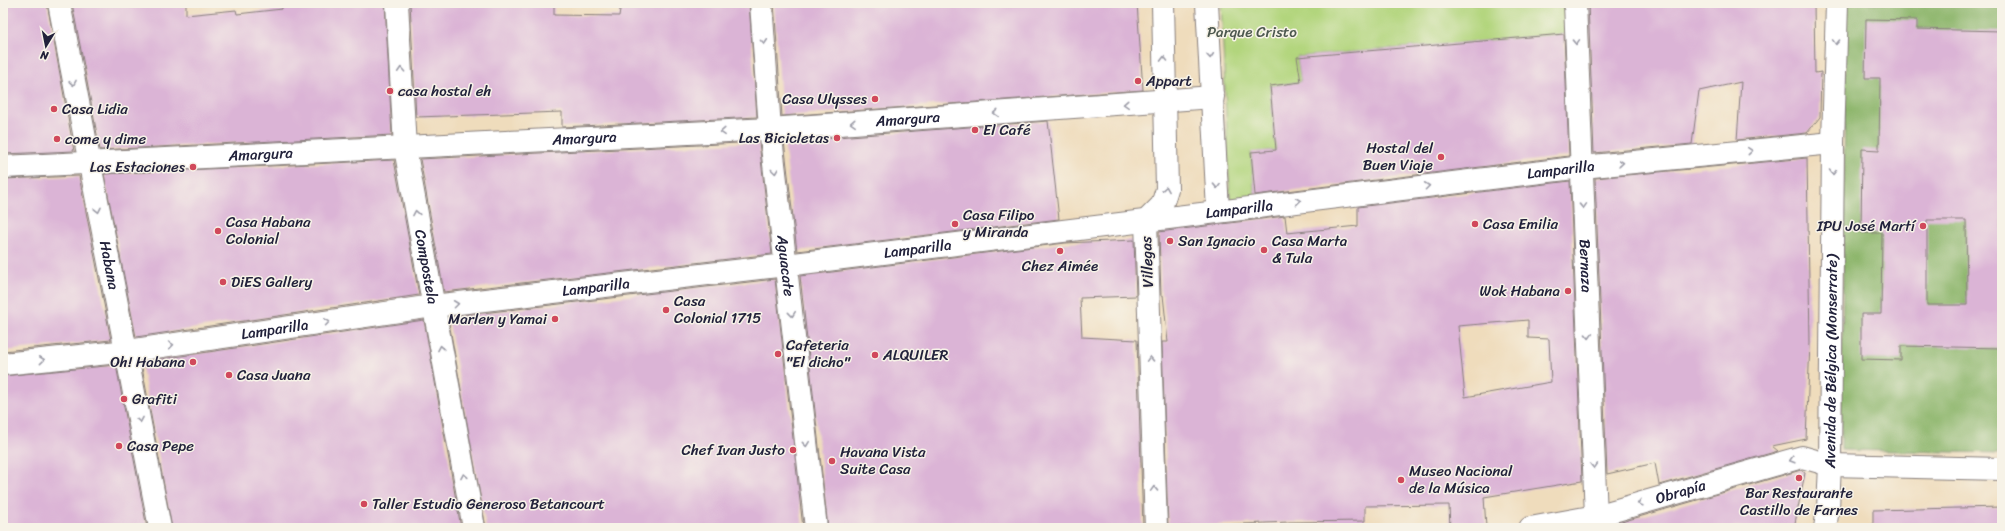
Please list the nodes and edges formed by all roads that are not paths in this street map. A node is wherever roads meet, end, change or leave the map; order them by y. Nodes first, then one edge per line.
1 (59, 3) edge
2 (397, 3) edge
3 (761, 3) edge
4 (1163, 3) edge
5 (1207, 3) edge
6 (1575, 3) edge
7 (1837, 3) edge
8 (1213, 97) junction
9 (1165, 101) junction
10 (770, 129) junction
11 (1833, 143) junction
12 (405, 148) junction
13 (88, 162) junction
14 (3, 167) edge
15 (1582, 167) junction
16 (1224, 210) junction
17 (1146, 221) junction
18 (786, 265) junction
19 (433, 306) junction
20 (128, 351) junction
21 (3, 364) edge
22 (1830, 465) junction
23 (2002, 469) edge
24 (1598, 522) edge
25 (160, 528) edge
26 (474, 528) edge
27 (816, 528) edge
28 (1156, 528) edge
29 (1530, 528) edge
30 (1825, 528) edge

1 -> 13 street, Habana
12 -> 2 street, Compostela
3 -> 10 street, Aguacate
9 -> 4 street, Villegas
5 -> 8 street
6 -> 15 street, Bernaza
7 -> 11 street, Avenida de Bélgica (Monserrate)
8 - 9 street, Amargura
8 -> 16 street
9 -> 10 street, Amargura
17 -> 9 street, Villegas
10 -> 12 street, Amargura
10 -> 18 street, Aguacate
15 -> 11 street, Lamparilla
11 -> 22 street, Avenida de Bélgica (Monserrate)
12 - 13 street, Amargura
19 -> 12 street, Compostela
13 - 14 street, Amargura
13 -> 20 street, Habana
16 -> 15 street, Lamparilla
15 -> 24 street, Bernaza
16 - 17 street, Lamparilla
17 - 18 street, Lamparilla
28 -> 17 street, Villegas
19 -> 18 street, Lamparilla
18 -> 27 street, Aguacate
20 -> 19 street, Lamparilla
26 -> 19 street, Compostela
21 -> 20 street, Lamparilla
20 -> 25 street, Habana
22 - 23 street, Obrapía
22 -> 24 street, Obrapía
22 - 30 street, Avenida de Bélgica (Monserrate)
24 - 29 street, Obrapía

